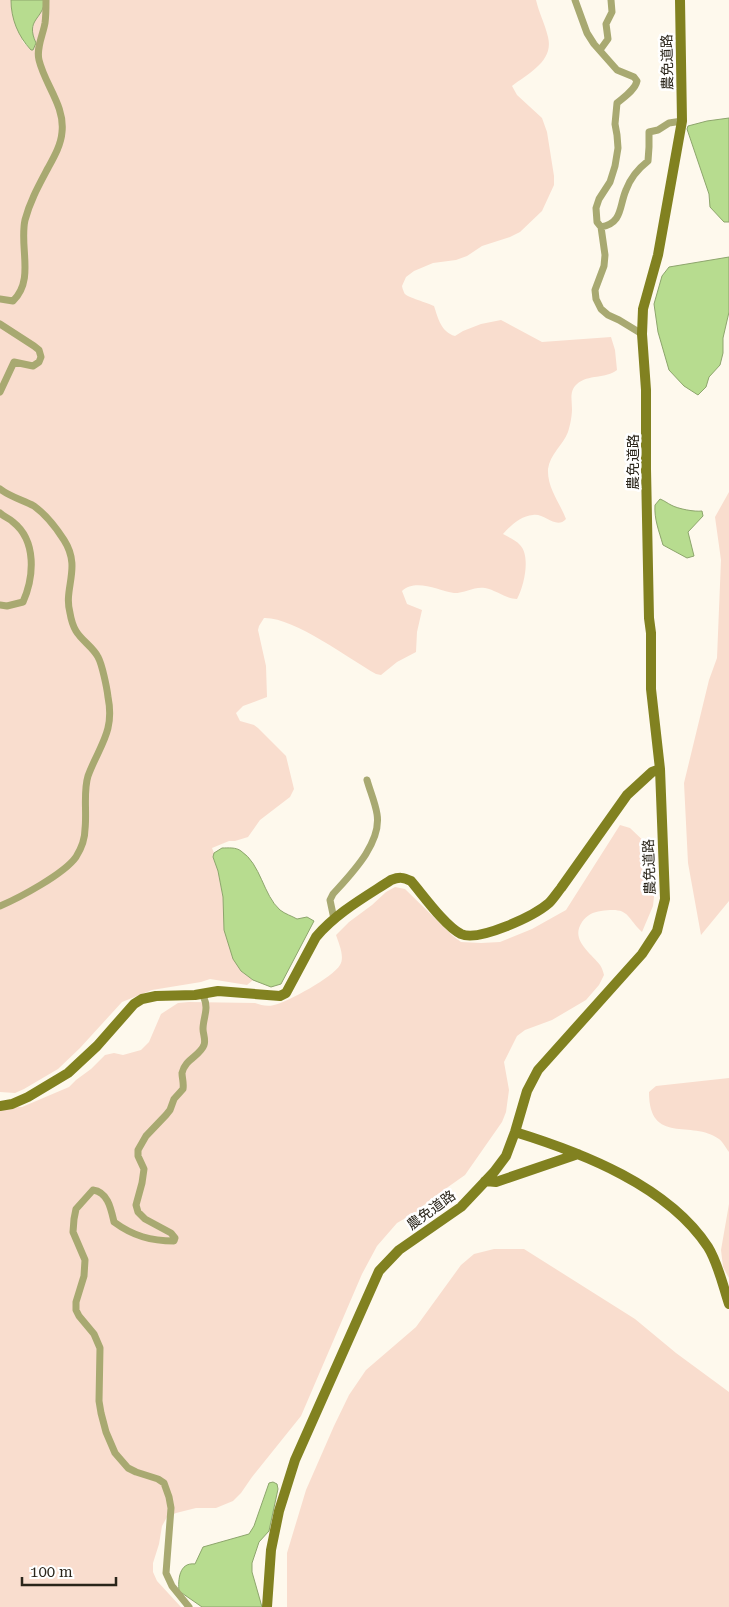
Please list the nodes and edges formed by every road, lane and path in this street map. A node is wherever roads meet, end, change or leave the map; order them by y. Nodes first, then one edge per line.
1 (46, 0) edge
2 (576, 0) edge
3 (611, 0) edge
4 (680, 0) edge
5 (600, 50) junction
6 (682, 121) junction
7 (601, 226) junction
8 (0, 299) edge
9 (0, 324) edge
10 (642, 334) junction
11 (0, 392) edge
12 (0, 489) edge
13 (0, 513) edge
14 (0, 605) edge
15 (660, 769) junction
16 (367, 780) dead end
17 (0, 906) edge
18 (334, 919) junction
19 (206, 994) junction
20 (0, 1106) edge
21 (515, 1132) junction
22 (578, 1154) junction
23 (485, 1181) junction
24 (729, 1304) edge
25 (189, 1607) edge
26 (266, 1607) edge

1 - 8 street
2 - 5 street
3 - 5 street
4 - 6 street, 農免道路
5 - 7 street
6 - 7 street
6 - 10 street, 農免道路
7 - 10 street
9 - 11 street
10 - 15 street, 農免道路
12 - 17 street
13 - 14 street
15 - 18 street
15 - 21 street, 農免道路
16 - 18 street
18 - 19 street
19 - 20 street
19 - 25 street
21 - 22 street
21 - 23 street, 農免道路
22 - 23 street
22 - 24 street
23 - 26 street, 農免道路

